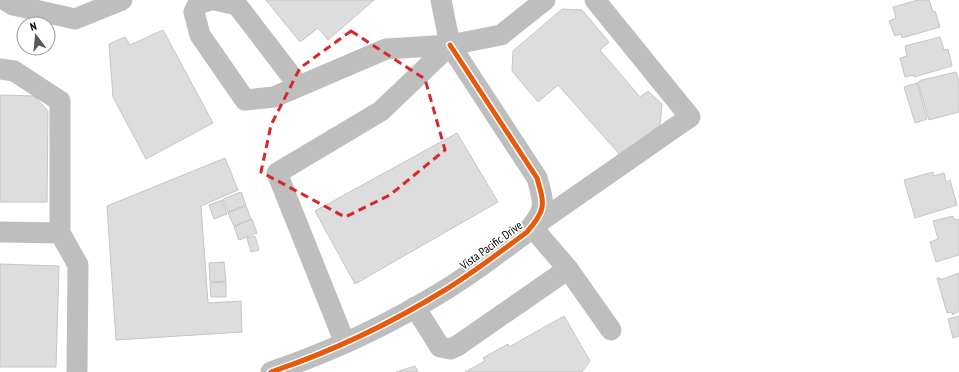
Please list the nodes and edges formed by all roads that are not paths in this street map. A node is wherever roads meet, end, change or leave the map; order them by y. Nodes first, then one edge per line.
1 (5, 0) edge
2 (122, 0) edge
3 (211, 0) edge
4 (215, 0) edge
5 (441, 0) edge
6 (545, 0) edge
7 (595, 0) edge
8 (450, 45) junction
9 (0, 68) edge
10 (299, 86) junction
11 (532, 226) junction
12 (0, 232) edge
13 (60, 232) junction
14 (568, 269) junction
15 (416, 307) junction
16 (611, 330) dead end
17 (345, 343) junction
18 (77, 372) edge
19 (273, 372) edge

1 - 2 street
3 - 10 street
4 - 10 street
5 - 8 street
6 - 8 street
7 - 11 street
8 - 10 street
8 - 11 street, Vista Pacific Drive
8 - 17 street
9 - 13 street
11 - 14 street
11 - 15 street, Vista Pacific Drive
12 - 13 street
13 - 18 street
14 - 15 street
14 - 16 street
15 - 17 street, Vista Pacific Drive
17 - 19 street, Vista Pacific Drive

